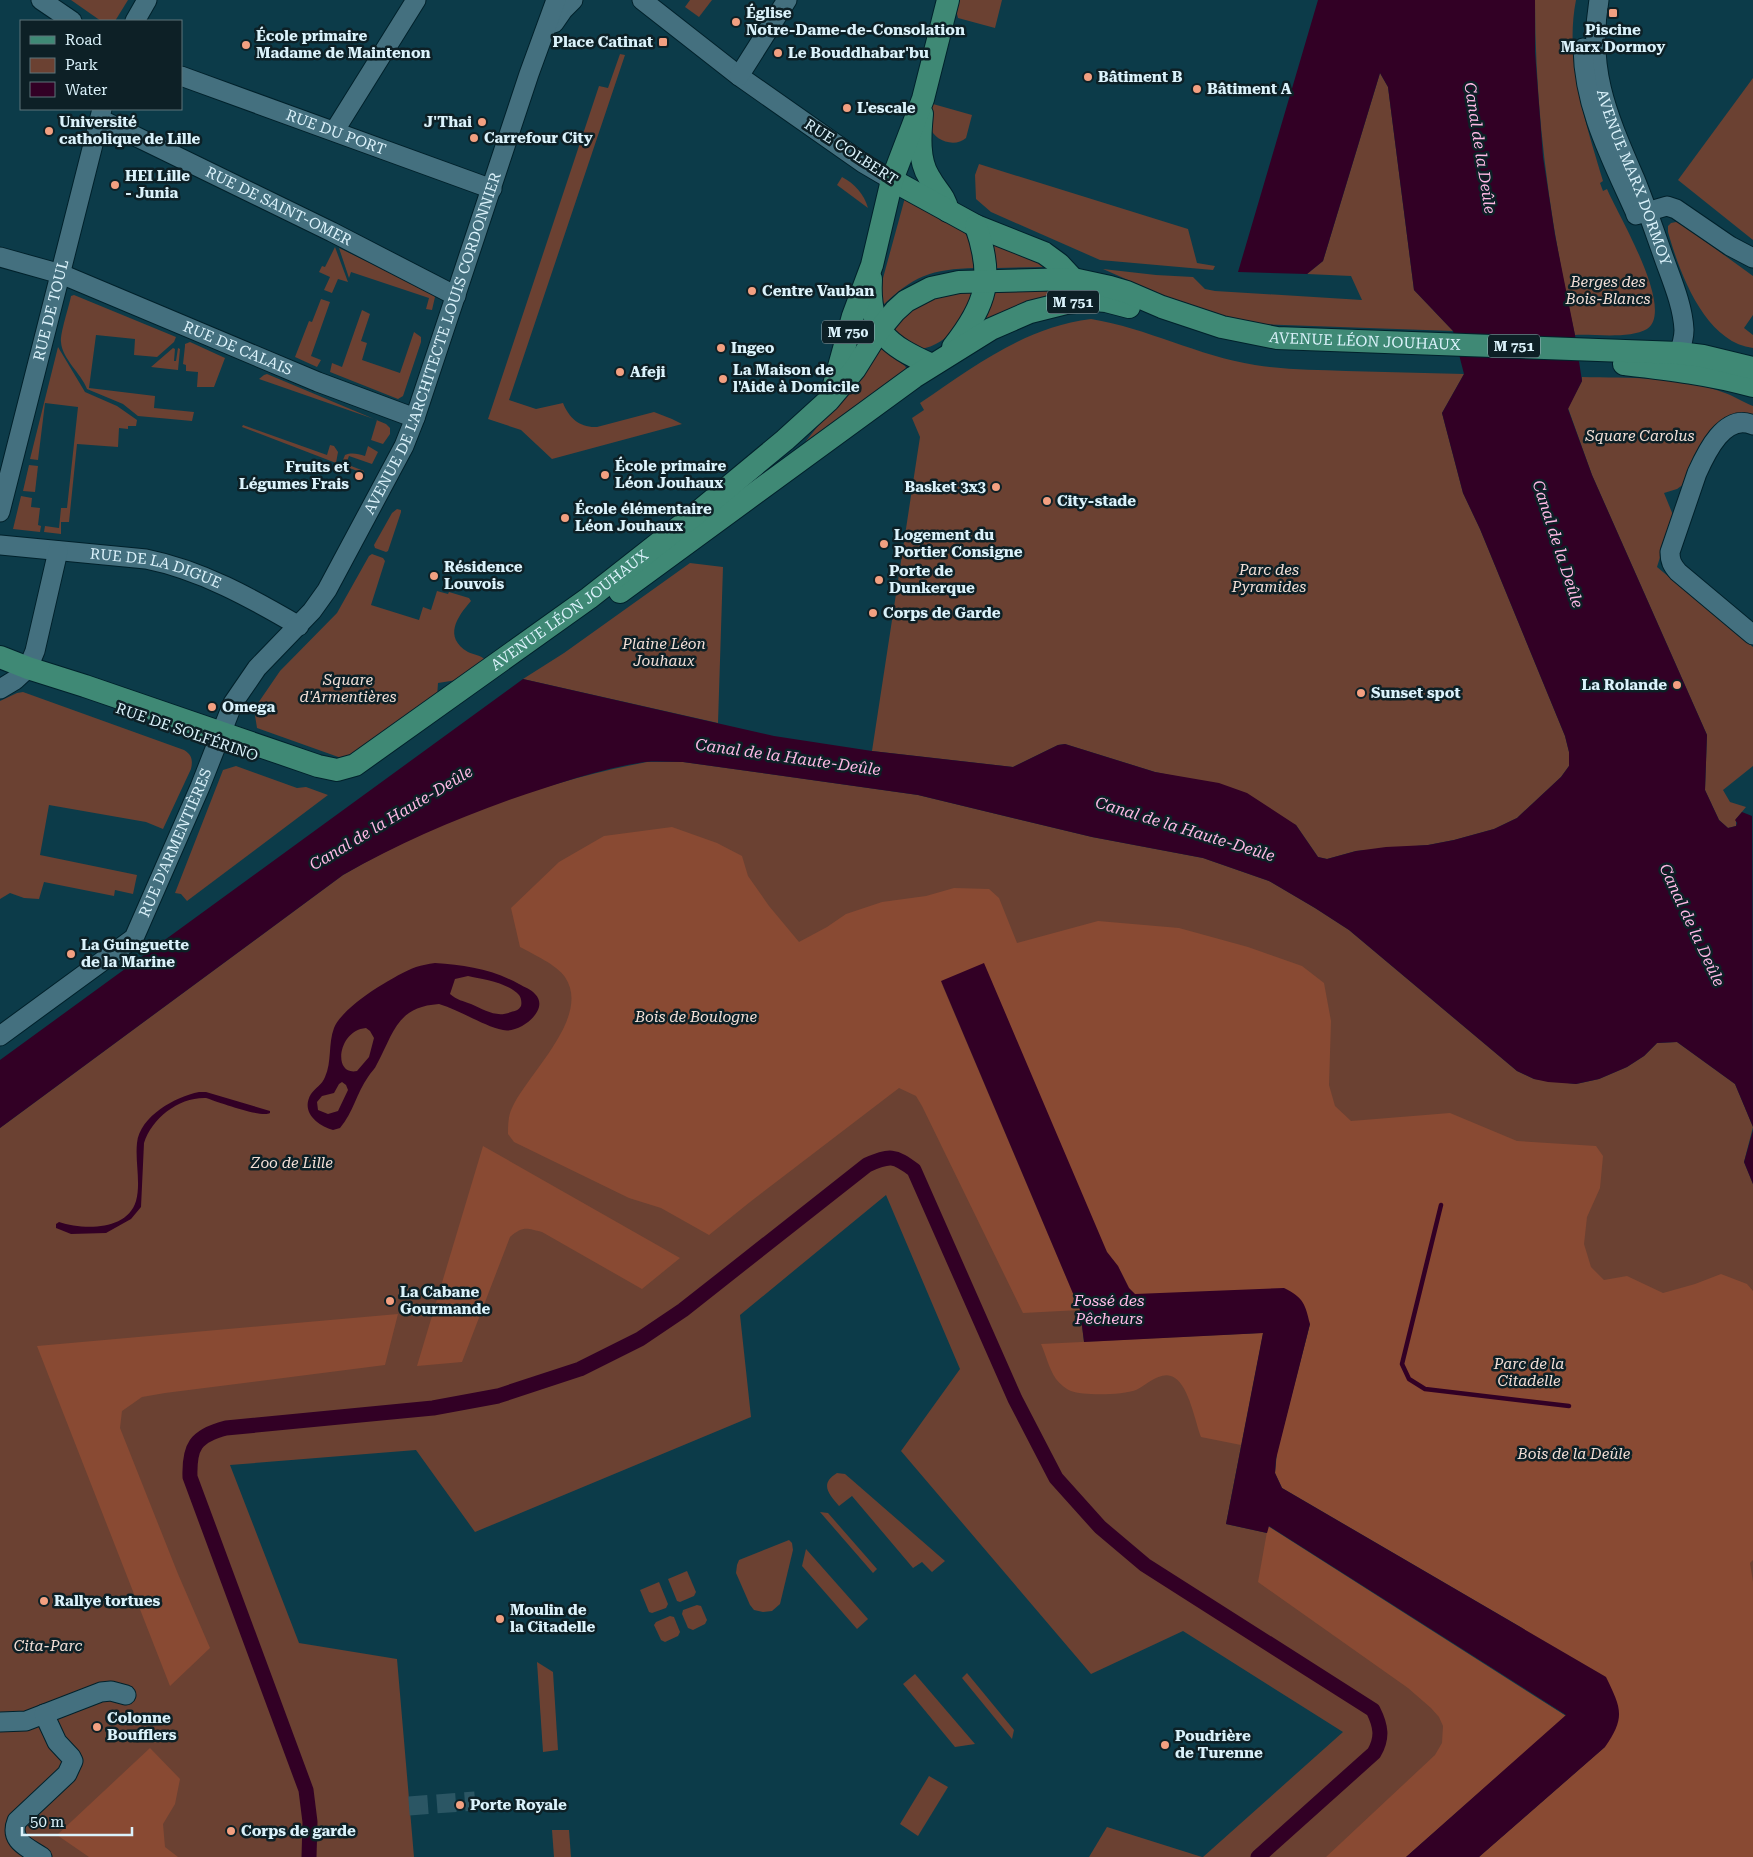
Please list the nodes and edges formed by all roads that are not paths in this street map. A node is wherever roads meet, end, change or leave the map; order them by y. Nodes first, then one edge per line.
1 (40, 0) edge
2 (148, 0) edge
3 (416, 0) edge
4 (556, 0) edge
5 (573, 0) edge
6 (642, 0) edge
7 (787, 0) edge
8 (948, 0) edge
9 (1587, 0) edge
10 (1599, 0) edge
11 (70, 20) edge
12 (135, 20) edge
13 (539, 47) junction
14 (182, 76) edge
15 (740, 76) junction
16 (923, 99) junction
17 (101, 114) edge
18 (335, 130) junction
19 (892, 180) junction
20 (492, 189) junction
21 (948, 211) junction
22 (1642, 213) junction
23 (976, 226) junction
24 (0, 257) edge
25 (1753, 258) edge
26 (872, 265) junction
27 (61, 274) junction
28 (1073, 279) junction
29 (986, 280) junction
30 (456, 296) junction
31 (880, 329) junction
32 (1406, 349) junction
33 (939, 360) junction
34 (1677, 361) junction
35 (1753, 368) edge
36 (1753, 386) edge
37 (830, 400) junction
38 (415, 418) junction
39 (1753, 425) edge
40 (0, 512) edge
41 (0, 545) edge
42 (58, 551) junction
43 (299, 626) junction
44 (1753, 635) edge
45 (0, 657) edge
46 (28, 668) junction
47 (0, 689) edge
48 (219, 737) junction
49 (348, 776) junction
50 (0, 1036) edge
51 (126, 1695) dead end
52 (44, 1714) junction
53 (0, 1722) edge
54 (42, 1857) edge

1 - 11 street
2 - 12 street
3 - 18 street
4 - 13 street, AVENUE DE L'ARCHITECTE LOUIS CORDONNIER
5 - 13 street, AVENUE DE L'ARCHITECTE LOUIS CORDONNIER
6 - 15 street, RUE COLBERT
7 - 15 street
8 - 16 main road, M 750
9 - 22 street, AVENUE MARX DORMOY
10 - 22 street, AVENUE MARX DORMOY
13 - 20 street, AVENUE DE L'ARCHITECTE LOUIS CORDONNIER
14 - 18 street, RUE DU PORT
15 - 19 street, RUE COLBERT
16 - 19 main road, M 750
16 - 21 main road, M 750
17 - 27 street, RUE DE TOUL
17 - 30 street, RUE DE SAINT-OMER
18 - 20 street, RUE DU PORT
19 - 21 main road, RUE COLBERT
19 - 26 main road, M 750
20 - 30 street, AVENUE DE L'ARCHITECTE LOUIS CORDONNIER
21 - 23 main road, RUE COLBERT
22 - 25 street
22 - 34 street, AVENUE MARX DORMOY
23 - 28 main road, RUE COLBERT / M 751
23 - 29 main road, AVENUE LÉON JOUHAUX
24 - 27 street, RUE DE CALAIS
26 - 31 main road
26 - 37 main road, M 750
27 - 38 street, RUE DE CALAIS
27 - 40 street, RUE DE TOUL
28 - 29 main road, AVENUE LÉON JOUHAUX / M 751
28 - 32 main road, AVENUE LÉON JOUHAUX / M 751
29 - 31 main road, AVENUE LÉON JOUHAUX / M 751
29 - 33 main road, AVENUE LÉON JOUHAUX
30 - 38 street, AVENUE DE L'ARCHITECTE LOUIS CORDONNIER
31 - 33 main road
31 - 37 main road, AVENUE LÉON JOUHAUX / M 751
32 - 33 main road, AVENUE LÉON JOUHAUX / M 751
32 - 34 main road, AVENUE LÉON JOUHAUX / M 751
33 - 49 main road, AVENUE LÉON JOUHAUX
34 - 35 main road
34 - 36 main road
37 - 49 main road, AVENUE LÉON JOUHAUX
38 - 43 street, AVENUE DE L'ARCHITECTE LOUIS CORDONNIER
39 - 44 street
41 - 42 street, RUE DE LA DIGUE
42 - 43 street, RUE DE LA DIGUE
42 - 46 street
43 - 48 street, RUE D'ARMENTIÈRES
45 - 46 main road, RUE DE SOLFÉRINO
46 - 47 street
46 - 48 main road, RUE DE SOLFÉRINO
48 - 49 main road, RUE DE SOLFÉRINO
48 - 50 street, RUE D'ARMENTIÈRES
51 - 52 street
52 - 53 street
52 - 54 street

